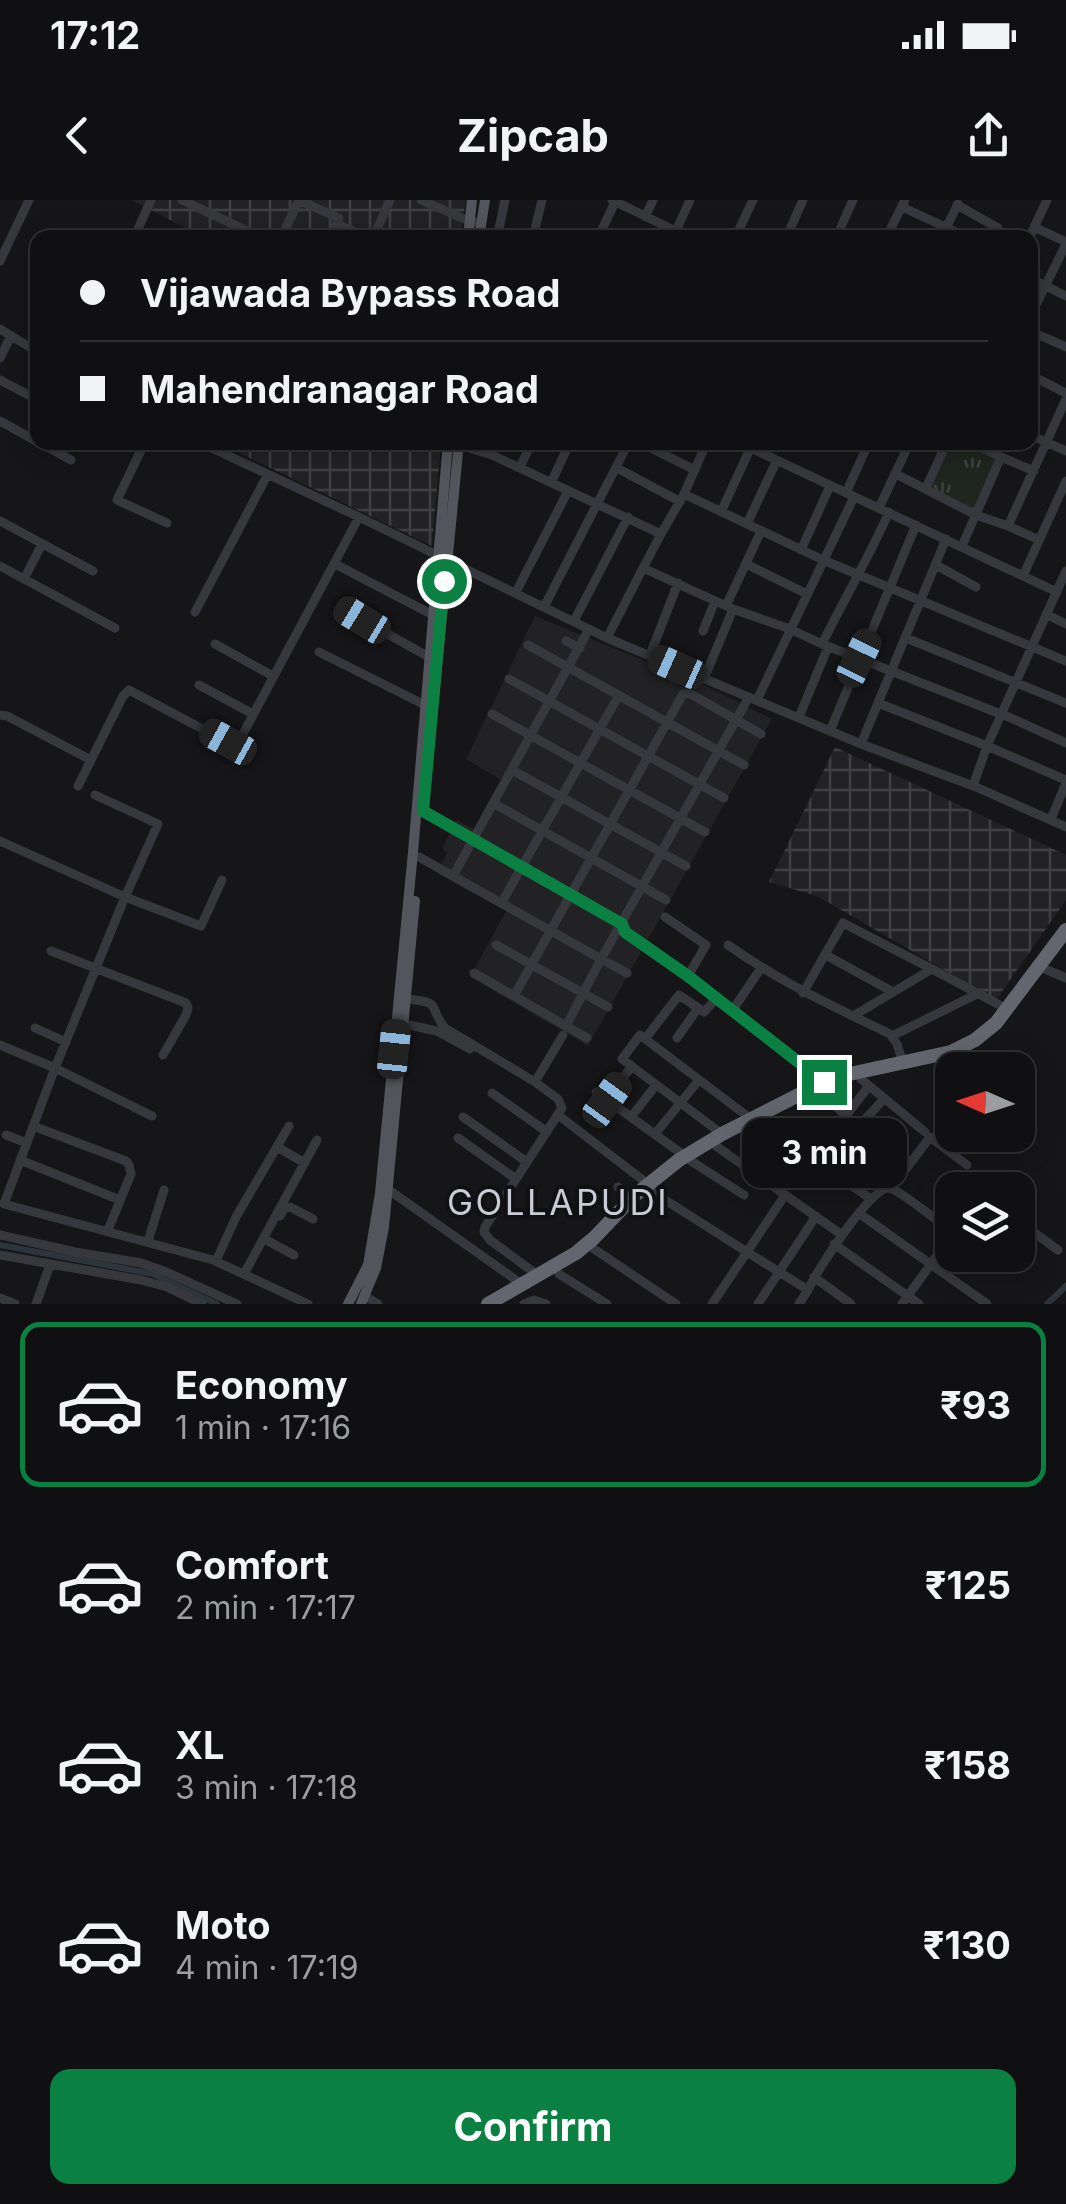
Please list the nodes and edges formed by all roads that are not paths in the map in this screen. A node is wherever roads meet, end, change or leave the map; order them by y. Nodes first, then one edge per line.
1 (29, 200) edge
2 (151, 200) edge
3 (182, 200) edge
4 (299, 200) edge
5 (390, 200) edge
6 (421, 200) edge
7 (472, 200) edge
8 (485, 200) edge
9 (506, 200) edge
10 (542, 200) edge
11 (615, 200) edge
12 (653, 200) edge
13 (690, 200) edge
14 (752, 200) edge
15 (803, 200) edge
16 (853, 200) edge
17 (1047, 200) edge
18 (903, 203) edge
19 (958, 203) edge
20 (645, 217) junction
21 (476, 222) junction
22 (336, 224) junction
23 (998, 228) dead end
24 (138, 230) edge
25 (245, 230) edge
26 (285, 230) edge
27 (333, 230) edge
28 (351, 230) edge
29 (375, 230) edge
30 (472, 230) edge
31 (478, 230) edge
32 (499, 230) edge
33 (535, 230) edge
34 (602, 230) edge
35 (674, 230) edge
36 (676, 230) edge
37 (739, 230) edge
38 (790, 230) edge
39 (840, 230) edge
40 (892, 230) edge
41 (940, 230) edge
42 (944, 230) edge
43 (1032, 230) edge
44 (1038, 234) edge
45 (1066, 243) edge
46 (0, 260) edge
47 (1038, 282) edge
48 (1045, 286) junction
49 (1066, 296) edge
50 (1038, 300) edge
51 (0, 329) edge
52 (1038, 335) edge
53 (10, 336) junction
54 (30, 347) edge
55 (1066, 347) edge
56 (0, 358) edge
57 (0, 380) edge
58 (1038, 380) edge
59 (30, 396) edge
60 (1066, 396) edge
61 (0, 421) edge
62 (30, 438) edge
63 (1038, 439) edge
64 (1047, 443) junction
65 (53, 450) edge
66 (141, 450) edge
67 (217, 450) edge
68 (234, 450) edge
69 (454, 450) edge
70 (477, 450) edge
71 (494, 450) edge
72 (528, 450) edge
73 (566, 450) edge
74 (625, 450) edge
75 (656, 450) edge
76 (704, 450) edge
77 (742, 450) edge
78 (753, 450) edge
79 (866, 450) edge
80 (906, 450) edge
81 (943, 450) edge
82 (987, 450) edge
83 (1066, 452) edge
84 (492, 455) junction
85 (231, 457) junction
86 (1002, 457) junction
87 (71, 460) dead end
88 (776, 462) junction
89 (520, 467) junction
90 (616, 468) junction
91 (695, 470) junction
92 (1034, 472) junction
93 (268, 474) junction
94 (896, 474) junction
95 (1066, 481) edge
96 (551, 483) junction
97 (830, 486) junction
98 (926, 488) junction
99 (568, 491) junction
100 (849, 495) junction
101 (682, 498) junction
102 (598, 504) junction
103 (884, 510) junction
104 (721, 512) junction
105 (976, 514) junction
106 (359, 517) junction
107 (628, 517) junction
108 (0, 521) edge
109 (167, 523) dead end
110 (747, 524) junction
111 (916, 525) junction
112 (1008, 526) junction
113 (761, 531) junction
114 (661, 534) junction
115 (946, 540) junction
116 (1039, 540) junction
117 (42, 544) junction
118 (962, 546) junction
119 (801, 550) junction
120 (443, 557) junction
121 (822, 560) junction
122 (335, 564) junction
123 (746, 564) junction
124 (936, 565) junction
125 (0, 566) edge
126 (643, 568) junction
127 (93, 571) dead end
128 (1066, 571) edge
129 (857, 575) junction
130 (1023, 576) junction
131 (24, 579) junction
132 (678, 583) junction
133 (1062, 586) edge
134 (976, 587) dead end
135 (890, 588) junction
136 (516, 592) junction
137 (807, 594) junction
138 (715, 601) junction
139 (921, 602) junction
140 (544, 607) junction
141 (341, 608) dead end
142 (730, 608) junction
143 (195, 612) dead end
144 (1046, 614) junction
145 (433, 615) junction
146 (574, 621) junction
147 (1066, 624) edge
148 (115, 628) dead end
149 (590, 629) junction
150 (790, 629) junction
151 (702, 631) dead end
152 (607, 638) junction
153 (906, 638) junction
154 (566, 640) dead end
155 (215, 644) dead end
156 (528, 645) dead end
157 (825, 645) junction
158 (1031, 646) junction
159 (580, 648) junction
160 (319, 652) dead end
161 (650, 655) junction
162 (429, 657) junction
163 (859, 658) junction
164 (1066, 662) edge
165 (569, 667) junction
166 (891, 671) junction
167 (274, 676) junction
168 (509, 679) dead end
169 (704, 679) junction
170 (1016, 682) junction
171 (199, 685) dead end
172 (619, 695) junction
173 (753, 698) junction
174 (549, 702) junction
175 (878, 703) junction
176 (1066, 703) edge
177 (425, 705) junction
178 (253, 714) junction
179 (492, 714) dead end
180 (1001, 714) junction
181 (0, 715) edge
182 (799, 717) junction
183 (736, 719) junction
184 (668, 723) junction
185 (599, 730) junction
186 (830, 730) junction
187 (761, 734) dead end
188 (531, 736) junction
189 (1066, 743) edge
190 (861, 744) junction
191 (987, 746) junction
192 (718, 752) junction
193 (648, 758) junction
194 (91, 760) junction
195 (580, 763) junction
196 (744, 765) dead end
197 (512, 770) junction
198 (1066, 782) edge
199 (78, 786) dead end
200 (699, 786) junction
201 (973, 786) junction
202 (630, 790) junction
203 (95, 795) dead end
204 (560, 797) junction
205 (724, 798) dead end
206 (494, 804) junction
207 (420, 810) junction
208 (681, 819) junction
209 (1051, 820) junction
210 (610, 824) junction
211 (1066, 827) edge
212 (542, 831) junction
213 (705, 832) dead end
214 (474, 839) junction
215 (0, 841) edge
216 (662, 854) junction
217 (419, 857) junction
218 (591, 858) junction
219 (686, 866) dead end
220 (522, 867) junction
221 (453, 876) junction
222 (222, 880) dead end
223 (643, 887) junction
224 (572, 894) junction
225 (125, 897) junction
226 (666, 900) dead end
227 (502, 902) junction
228 (665, 916) dead end
229 (622, 924) junction
230 (552, 930) junction
231 (1066, 930) edge
232 (1066, 941) edge
233 (496, 945) dead end
234 (728, 945) dead end
235 (52, 951) dead end
236 (826, 955) junction
237 (602, 959) junction
238 (532, 965) junction
239 (762, 968) junction
240 (96, 969) junction
241 (932, 969) junction
242 (1046, 969) junction
243 (474, 973) dead end
244 (627, 973) dead end
245 (688, 976) junction
246 (1066, 978) edge
247 (583, 992) junction
248 (893, 992) junction
249 (803, 993) junction
250 (979, 993) junction
251 (514, 996) junction
252 (407, 999) junction
253 (716, 999) junction
254 (608, 1007) dead end
255 (698, 1008) junction
256 (1006, 1008) junction
257 (732, 1011) junction
258 (854, 1016) junction
259 (404, 1024) junction
260 (34, 1028) dead end
261 (564, 1030) junction
262 (892, 1036) junction
263 (587, 1038) dead end
264 (645, 1038) junction
265 (677, 1038) dead end
266 (66, 1042) junction
267 (0, 1045) edge
268 (163, 1054) dead end
269 (494, 1062) dead end
270 (903, 1063) junction
271 (632, 1066) junction
272 (55, 1068) junction
273 (699, 1080) junction
274 (535, 1082) junction
275 (865, 1083) junction
276 (656, 1084) junction
277 (822, 1087) junction
278 (596, 1092) dead end
279 (492, 1093) dead end
280 (884, 1098) junction
281 (607, 1100) junction
282 (681, 1102) junction
283 (558, 1115) junction
284 (152, 1116) dead end
285 (463, 1116) dead end
286 (631, 1117) junction
287 (845, 1117) junction
288 (756, 1121) junction
289 (33, 1126) junction
290 (289, 1126) dead end
291 (857, 1128) junction
292 (547, 1132) junction
293 (926, 1132) dead end
294 (655, 1134) junction
295 (6, 1135) dead end
296 (458, 1138) dead end
297 (317, 1140) dead end
298 (719, 1140) junction
299 (27, 1143) junction
300 (277, 1147) junction
301 (688, 1159) junction
302 (894, 1159) dead end
303 (20, 1160) junction
304 (527, 1162) junction
305 (305, 1163) junction
306 (967, 1164) dead end
307 (516, 1179) junction
308 (618, 1187) dead end
309 (649, 1188) junction
310 (891, 1188) junction
311 (164, 1190) dead end
312 (389, 1190) junction
313 (744, 1195) dead end
314 (785, 1195) junction
315 (871, 1199) junction
316 (120, 1200) junction
317 (630, 1200) junction
318 (2, 1204) edge
319 (860, 1214) junction
320 (816, 1216) junction
321 (313, 1219) dead end
322 (935, 1221) edge
323 (108, 1230) junction
324 (0, 1234) edge
325 (842, 1234) junction
326 (1035, 1235) edge
327 (148, 1241) junction
328 (268, 1241) junction
329 (834, 1244) junction
330 (594, 1249) junction
331 (1058, 1250) dead end
332 (747, 1252) junction
333 (0, 1255) edge
334 (294, 1255) dead end
335 (935, 1258) edge
336 (216, 1261) junction
337 (930, 1265) junction
338 (50, 1266) junction
339 (778, 1271) junction
340 (560, 1274) junction
341 (247, 1275) junction
342 (539, 1276) junction
343 (814, 1277) junction
344 (523, 1285) junction
345 (808, 1290) junction
346 (0, 1298) edge
347 (363, 1300) edge
348 (904, 1300) edge
349 (15, 1304) edge
350 (36, 1304) edge
351 (202, 1304) edge
352 (237, 1304) edge
353 (308, 1304) edge
354 (348, 1304) edge
355 (378, 1304) edge
356 (488, 1304) edge
357 (504, 1304) edge
358 (524, 1304) edge
359 (546, 1304) edge
360 (607, 1304) edge
361 (676, 1304) edge
362 (712, 1304) edge
363 (758, 1304) edge
364 (799, 1304) edge
365 (851, 1304) edge
366 (919, 1304) edge
367 (987, 1304) edge

1 - 46 street
2 - 24 street
3 - 25 street
4 - 22 street
4 - 26 street
5 - 29 street
6 - 21 street
7 - 21 main road
8 - 21 main road
9 - 32 street
10 - 33 street
11 - 20 street
11 - 34 street
12 - 20 street
13 - 36 street
14 - 37 street
15 - 38 street
16 - 39 street
17 - 43 street
18 - 40 street
18 - 41 street
19 - 23 street
19 - 42 street
20 - 35 street
21 - 30 main road
21 - 31 main road
22 - 27 street
22 - 28 street
44 - 45 street
45 - 48 street
47 - 48 street
48 - 49 street
48 - 50 street
51 - 53 street
52 - 55 street
53 - 54 street
53 - 56 street
57 - 59 street
58 - 60 street
60 - 64 street
61 - 62 street
63 - 64 street
64 - 83 street
64 - 92 street
65 - 87 street
66 - 109 street
67 - 85 street
68 - 85 street
69 - 120 main road
70 - 84 street
71 - 84 street
72 - 89 street
73 - 96 street
74 - 90 street
75 - 91 street
76 - 91 street
77 - 104 street
78 - 88 street
79 - 100 street
80 - 94 street
81 - 98 street
82 - 86 street
84 - 89 street
85 - 93 street
86 - 92 street
86 - 105 street
88 - 97 street
88 - 110 street
89 - 96 street
90 - 101 street
90 - 102 street
91 - 101 street
92 - 112 street
93 - 106 street
93 - 143 street
94 - 98 street
94 - 103 street
95 - 116 street
96 - 99 street
97 - 100 street
97 - 119 street
98 - 105 street
99 - 102 street
99 - 136 street
100 - 103 street
100 - 121 street
101 - 104 street
101 - 114 street
102 - 107 street
102 - 140 street
103 - 111 street
103 - 129 street
104 - 110 street
105 - 112 street
105 - 118 street
106 - 120 street
106 - 122 street
107 - 114 street
107 - 146 street
108 - 117 street
110 - 113 street
111 - 115 street
111 - 135 street
112 - 116 street
113 - 119 street
113 - 123 street
114 - 126 street
115 - 118 street
115 - 124 street
116 - 130 street
117 - 127 street
117 - 131 street
118 - 130 street
119 - 121 street
120 - 136 street
120 - 145 main road
120 - 207 main road
121 - 129 street
121 - 137 street
122 - 145 street
122 - 167 street
123 - 137 street
123 - 142 street
124 - 134 street
124 - 139 street
125 - 131 street
126 - 132 street
126 - 152 street
128 - 133 street
129 - 135 street
129 - 157 street
130 - 133 street
131 - 148 street
132 - 138 street
132 - 161 street
133 - 144 street
135 - 139 street
135 - 163 street
136 - 140 street
137 - 150 street
138 - 142 street
138 - 151 street
139 - 153 street
139 - 158 street
140 - 146 street
141 - 162 street
142 - 150 street
142 - 169 street
144 - 147 street
144 - 158 street
145 - 162 main road
146 - 149 street
149 - 152 street
149 - 159 street
150 - 157 street
150 - 173 street
152 - 161 street
153 - 166 street
153 - 170 street
154 - 159 street
155 - 167 street
156 - 165 street
157 - 163 street
157 - 182 street
158 - 164 street
158 - 170 street
159 - 165 street
160 - 177 street
161 - 169 street
162 - 177 main road
163 - 166 street
163 - 186 street
165 - 172 street
165 - 174 street
166 - 175 street
166 - 180 street
167 - 178 street
168 - 174 street
169 - 173 street
170 - 176 street
170 - 180 street
171 - 178 street
172 - 184 street
172 - 185 street
173 - 182 street
173 - 183 street
174 - 185 street
174 - 188 street
175 - 190 street
175 - 191 street
177 - 207 main road
178 - 194 street
179 - 188 street
180 - 189 street
180 - 191 street
181 - 194 street
182 - 186 street
183 - 184 street
183 - 187 street
183 - 192 street
184 - 192 street
184 - 193 street
185 - 193 street
185 - 195 street
186 - 190 street
188 - 195 street
188 - 197 street
190 - 201 street
191 - 198 street
191 - 201 street
192 - 196 street
192 - 200 street
193 - 200 street
193 - 202 street
194 - 199 street
195 - 202 street
195 - 204 street
197 - 204 street
197 - 206 street
198 - 209 street
200 - 205 street
200 - 208 street
201 - 209 street
202 - 208 street
202 - 210 street
203 - 225 street
204 - 210 street
204 - 212 street
206 - 212 street
206 - 214 street
207 - 214 street
207 - 217 main road
207 - 354 main road
208 - 213 street
208 - 216 street
209 - 211 street
210 - 216 street
210 - 218 street
212 - 218 street
212 - 220 street
214 - 220 street
214 - 221 street
215 - 225 street
216 - 219 street
216 - 223 street
217 - 221 street
217 - 252 main road
218 - 223 street
218 - 224 street
220 - 224 street
220 - 227 street
221 - 227 street
222 - 225 street
223 - 226 street
223 - 229 street
224 - 229 street
224 - 230 street
225 - 240 street
227 - 230 street
228 - 245 street
229 - 237 street
229 - 245 street
230 - 237 street
230 - 238 street
231 - 256 highway
232 - 242 highway
233 - 238 street
234 - 239 street
235 - 240 street
236 - 241 street
236 - 248 street
236 - 249 street
237 - 244 street
237 - 247 street
238 - 247 street
238 - 251 street
239 - 249 street
239 - 257 street
240 - 266 street
240 - 268 street
241 - 248 street
241 - 250 street
242 - 246 street
242 - 275 highway
243 - 251 street
245 - 253 street
247 - 254 street
247 - 261 street
248 - 258 street
249 - 258 street
250 - 256 street
250 - 262 street
251 - 261 street
252 - 259 main road
252 - 274 street
253 - 255 street
253 - 257 street
255 - 264 street
255 - 265 street
256 - 270 highway
257 - 277 street
258 - 262 street
259 - 269 street
259 - 312 main road
260 - 266 street
261 - 263 street
261 - 274 street
262 - 270 street
264 - 271 street
264 - 273 street
266 - 272 street
267 - 272 street
270 - 277 highway
271 - 276 street
271 - 281 street
272 - 284 street
272 - 289 street
273 - 282 street
273 - 288 street
274 - 283 street
275 - 277 highway
275 - 280 street
275 - 287 street
276 - 282 street
276 - 286 street
277 - 287 street
277 - 288 highway
278 - 281 street
279 - 292 street
280 - 291 street
280 - 293 street
281 - 286 street
282 - 294 street
282 - 298 street
283 - 292 street
283 - 309 street
285 - 304 street
286 - 294 street
287 - 291 street
288 - 298 highway
288 - 315 street
289 - 299 street
289 - 316 street
290 - 300 street
291 - 302 street
292 - 304 street
294 - 301 street
295 - 299 street
296 - 307 street
297 - 305 street
298 - 301 highway
298 - 314 street
299 - 303 street
300 - 305 street
300 - 336 street
301 - 309 highway
301 - 313 street
303 - 316 street
303 - 318 street
304 - 307 street
305 - 341 street
306 - 310 street
307 - 342 street
308 - 317 street
309 - 317 highway
309 - 330 highway
309 - 332 street
310 - 315 street
310 - 322 street
311 - 327 street
312 - 344 street
312 - 347 main road
314 - 320 street
314 - 332 street
315 - 319 street
316 - 323 street
317 - 342 highway
318 - 323 street
319 - 325 street
319 - 337 street
320 - 325 street
320 - 339 street
321 - 328 street
323 - 327 street
324 - 352 street
325 - 329 street
326 - 331 street
327 - 336 street
328 - 334 street
328 - 341 street
329 - 343 street
329 - 348 street
330 - 340 highway
330 - 361 street
332 - 339 street
332 - 362 street
333 - 338 street
335 - 337 street
336 - 341 street
337 - 348 street
337 - 367 street
338 - 350 street
338 - 351 street
339 - 345 street
339 - 363 street
340 - 357 highway
340 - 360 street
341 - 353 street
342 - 344 highway
343 - 345 street
343 - 365 street
344 - 356 highway
345 - 364 street
346 - 349 street
347 - 355 street
348 - 366 street
358 - 359 street

